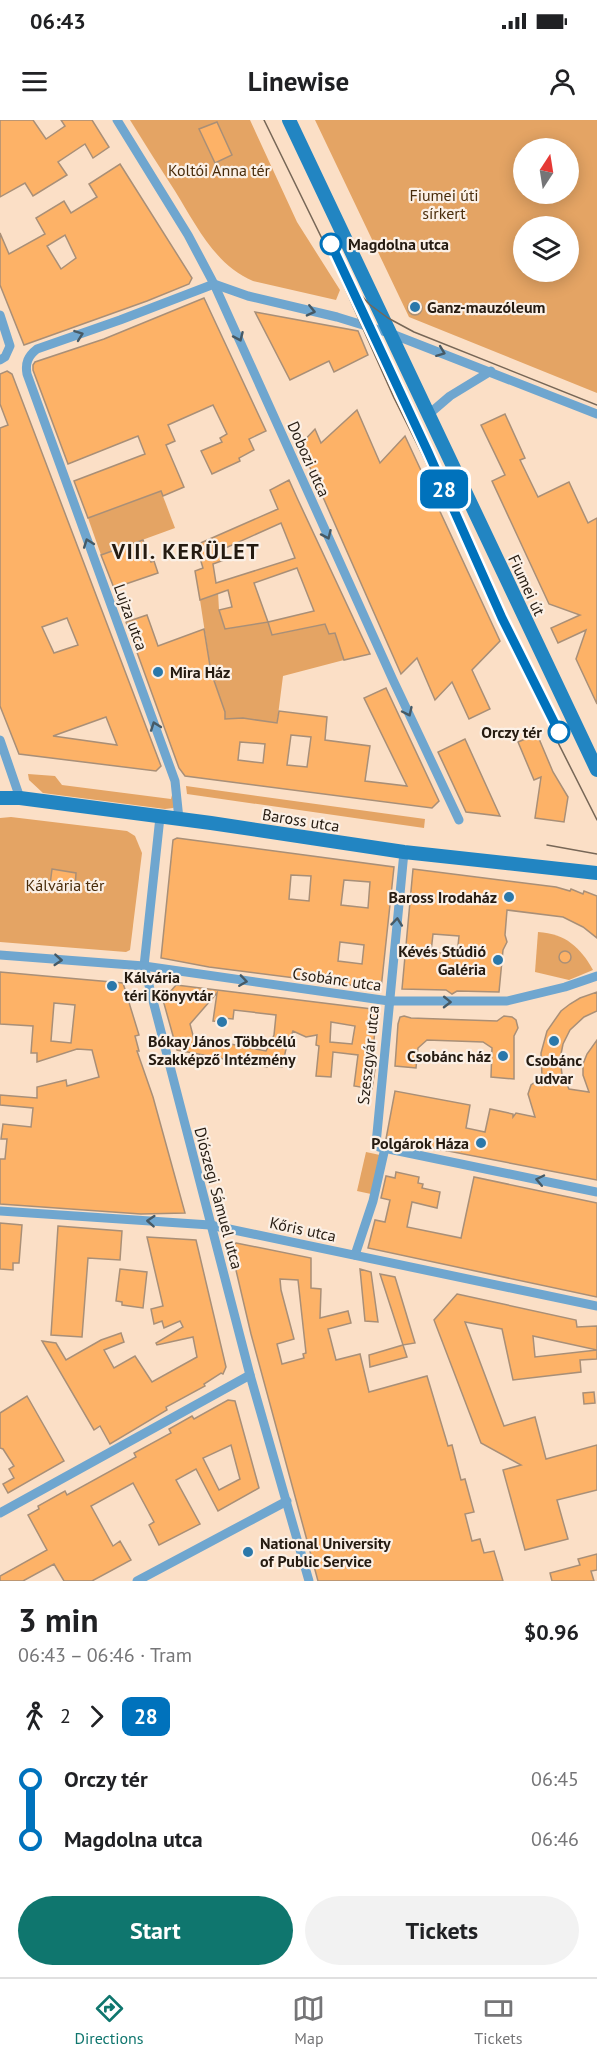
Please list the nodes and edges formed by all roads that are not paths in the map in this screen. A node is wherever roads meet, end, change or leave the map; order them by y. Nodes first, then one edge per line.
1 (117, 120) edge
2 (289, 120) edge
3 (214, 284) junction
4 (0, 315) edge
5 (392, 334) junction
6 (0, 360) edge
7 (491, 371) junction
8 (429, 414) junction
9 (597, 414) edge
10 (0, 740) edge
11 (597, 770) edge
12 (0, 798) edge
13 (20, 798) junction
14 (160, 817) junction
15 (179, 819) junction
16 (459, 820) dead end
17 (404, 852) junction
18 (597, 873) edge
19 (0, 955) edge
20 (144, 966) junction
21 (597, 976) edge
22 (389, 1001) junction
23 (384, 1148) junction
24 (597, 1192) edge
25 (0, 1211) edge
26 (210, 1225) junction
27 (355, 1255) junction
28 (597, 1305) edge
29 (250, 1375) junction
30 (288, 1502) junction
31 (0, 1513) edge
32 (137, 1581) edge
33 (309, 1581) edge

1 - 3 street, Dobozi utca
2 - 5 main road, Fiumei út
3 -> 5 street
15 -> 3 street, Lujza utca
3 -> 16 street, Dobozi utca
4 - 6 street
5 -> 7 street
5 - 8 main road, Fiumei út
7 - 8 street
7 - 9 street
8 - 11 main road, Fiumei út
10 - 13 street
12 - 13 main road, Baross utca
13 - 14 main road, Baross utca
14 - 15 main road, Baross utca
14 - 20 street, Diószegi Sámuel utca
15 - 17 main road, Baross utca
17 - 18 main road, Baross utca
22 -> 17 street, Szeszgyár utca
19 -> 20 street
20 -> 22 street, Csobánc utca
20 - 26 street, Diószegi Sámuel utca
22 -> 21 street, Csobánc utca
22 - 23 street, Szeszgyár utca
24 -> 23 street
23 - 27 street
26 -> 25 street, Kőris utca
26 - 27 street, Kőris utca
26 - 29 street, Diószegi Sámuel utca
27 - 28 street, Kőris utca
29 - 30 street, Diószegi Sámuel utca
29 - 31 street
30 - 32 street
30 - 33 street, Diószegi Sámuel utca

